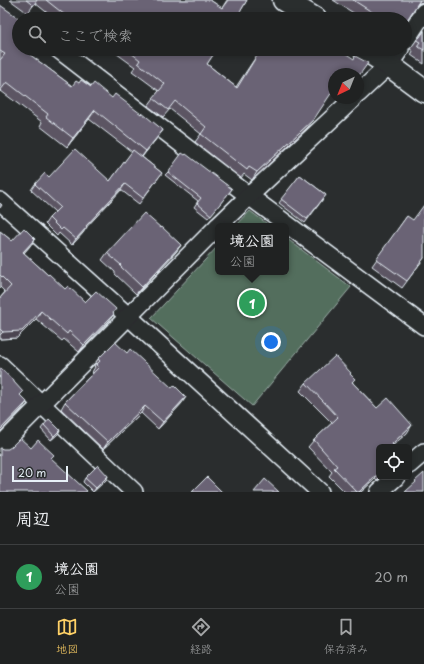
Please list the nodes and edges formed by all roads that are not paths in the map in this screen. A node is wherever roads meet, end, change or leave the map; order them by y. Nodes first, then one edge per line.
1 (284, 0) edge
2 (304, 12) edge
3 (424, 12) edge
4 (412, 30) edge
5 (67, 56) edge
6 (394, 57) edge
7 (364, 88) edge
8 (424, 91) edge
9 (348, 104) edge
10 (249, 196) junction
11 (0, 200) edge
12 (221, 223) edge
13 (285, 223) edge
14 (289, 226) edge
15 (215, 229) edge
16 (128, 316) junction
17 (424, 326) edge
18 (0, 365) edge
19 (42, 404) junction
20 (0, 446) edge
21 (424, 452) edge
22 (412, 462) edge
23 (393, 480) edge
24 (134, 492) edge
25 (320, 492) edge
26 (379, 492) edge

1 - 2 street
3 - 4 street
5 - 10 street
6 - 7 street
6 - 8 street
9 - 10 street
10 - 12 street
10 - 13 street
11 - 16 street
14 - 17 street
15 - 16 street
16 - 19 street
16 - 25 street
18 - 19 street
19 - 20 street
19 - 24 street
21 - 22 street
23 - 26 street

